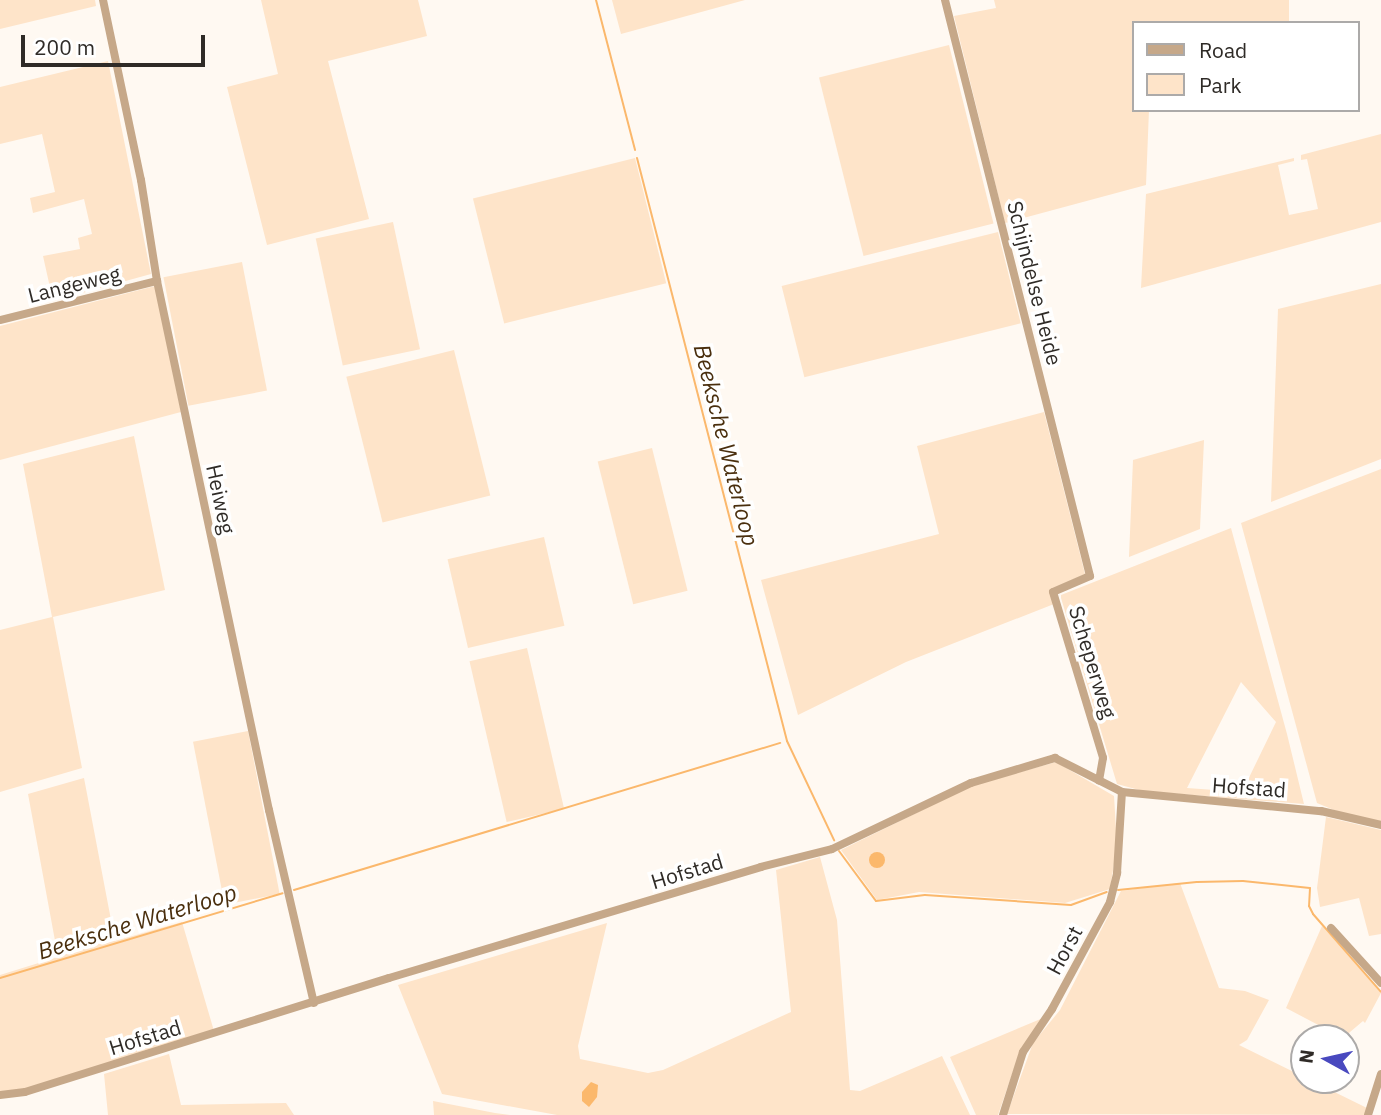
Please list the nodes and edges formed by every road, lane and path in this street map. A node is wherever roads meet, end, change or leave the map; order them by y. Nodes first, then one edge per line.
1 (103, 0) edge
2 (945, 0) edge
3 (157, 281) junction
4 (0, 320) edge
5 (1090, 576) joint
6 (1099, 781) junction
7 (1122, 792) junction
8 (1381, 825) edge
9 (1331, 928) dead end
10 (1381, 982) edge
11 (314, 1003) junction
12 (1381, 1074) edge
13 (0, 1095) edge
14 (1003, 1115) edge
15 (1368, 1115) edge

1 - 3 street, Heiweg
2 - 5 street, Schijndelse Heide
3 - 4 street, Langeweg
3 - 11 street, Heiweg
5 - 6 street, Scheperweg
6 - 7 street, Hofstad
6 - 11 street, Hofstad
7 - 8 street, Hofstad
7 - 14 street, Horst
9 - 10 street
11 - 13 street, Hofstad
12 - 15 street

